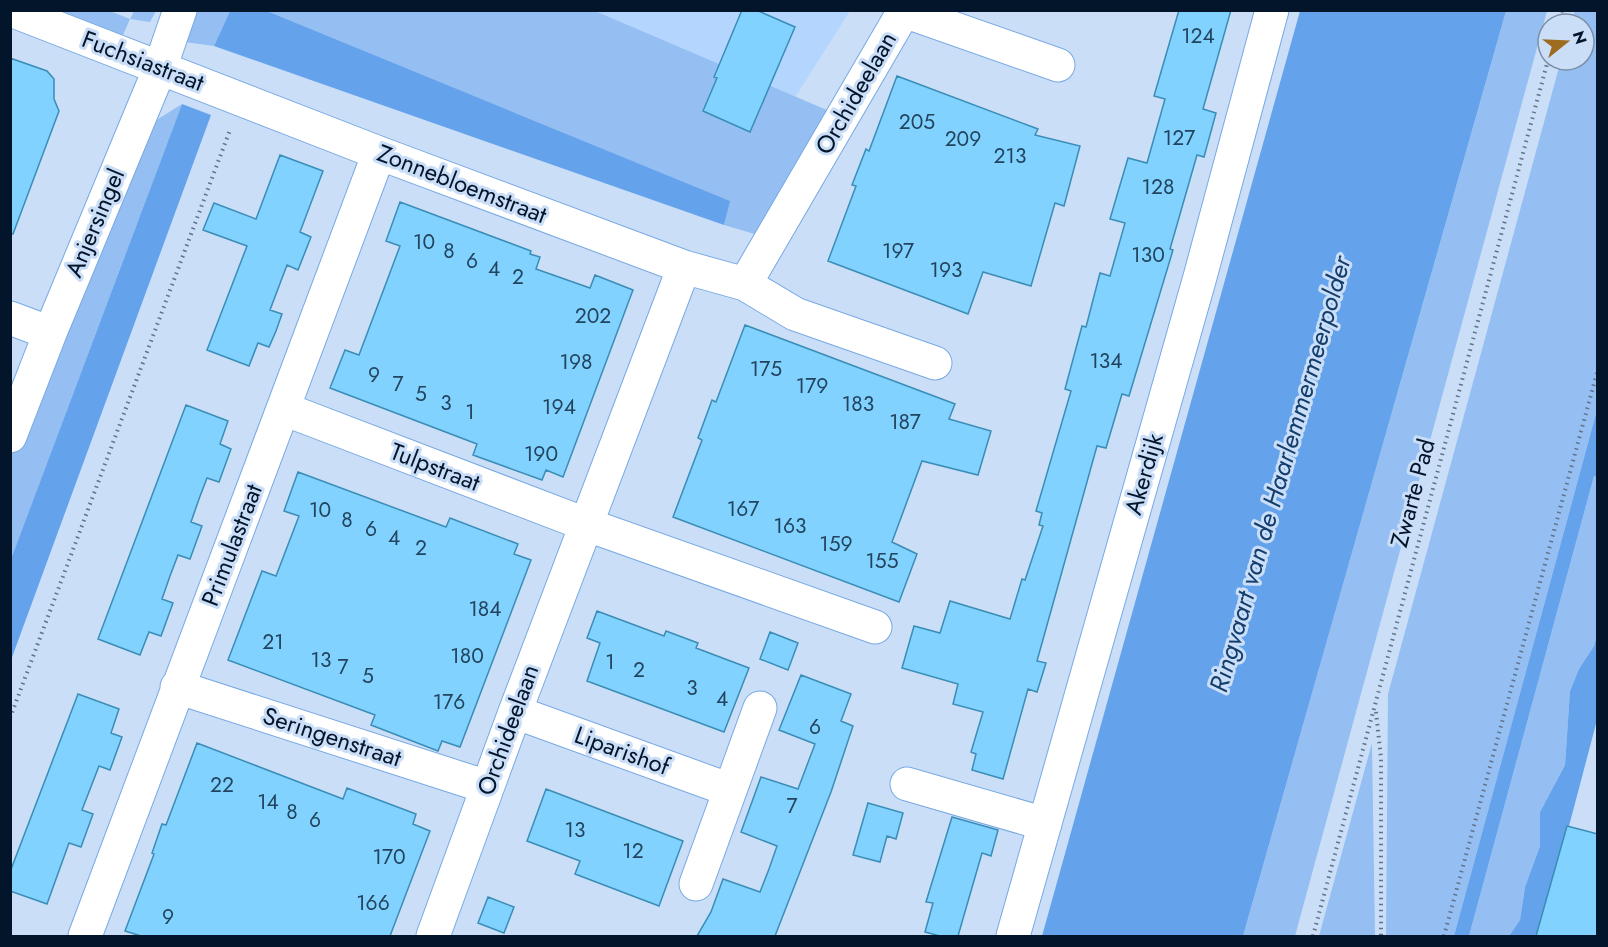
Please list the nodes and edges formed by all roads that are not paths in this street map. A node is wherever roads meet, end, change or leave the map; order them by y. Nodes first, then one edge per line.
1 (11, 10) edge
2 (180, 10) edge
3 (1272, 10) edge
4 (1058, 65) dead end
5 (160, 68) junction
6 (242, 98) joint
7 (379, 153) junction
8 (684, 267) junction
9 (745, 284) junction
10 (10, 318) edge
11 (50, 333) junction
12 (935, 363) dead end
13 (284, 409) junction
14 (10, 436) edge
15 (585, 524) junction
16 (875, 627) dead end
17 (177, 687) junction
18 (760, 708) dead end
19 (515, 712) junction
20 (907, 784) dead end
21 (487, 787) junction
22 (730, 790) junction
23 (1045, 824) junction
24 (696, 884) dead end
25 (85, 936) edge
26 (433, 936) edge
27 (1013, 936) edge

1 - 5 street, Fuchsiastraat
2 - 5 street, Anjersingel
3 - 23 street, Akerdijk
4 - 9 street, Orchideelaan
5 - 6 street, Fuchsiastraat
5 - 11 street, Anjersingel
6 - 7 street, Zonnebloemstraat
7 - 8 street, Zonnebloemstraat
7 - 13 street, Primulastraat
8 - 9 street
8 - 15 street, Orchideelaan
9 - 12 street
10 - 11 street
11 - 14 street, Anjersingel
13 - 15 street, Tulpstraat
13 - 17 street, Primulastraat
15 - 16 street
15 - 19 street, Orchideelaan
17 - 21 street, Seringenstraat
17 - 25 street, Primulastraat
18 - 22 street
19 - 21 street, Orchideelaan
19 - 22 street, Liparishof
20 - 23 street
21 - 26 street, Orchideelaan
22 - 24 street
23 - 27 street, Akerdijk

